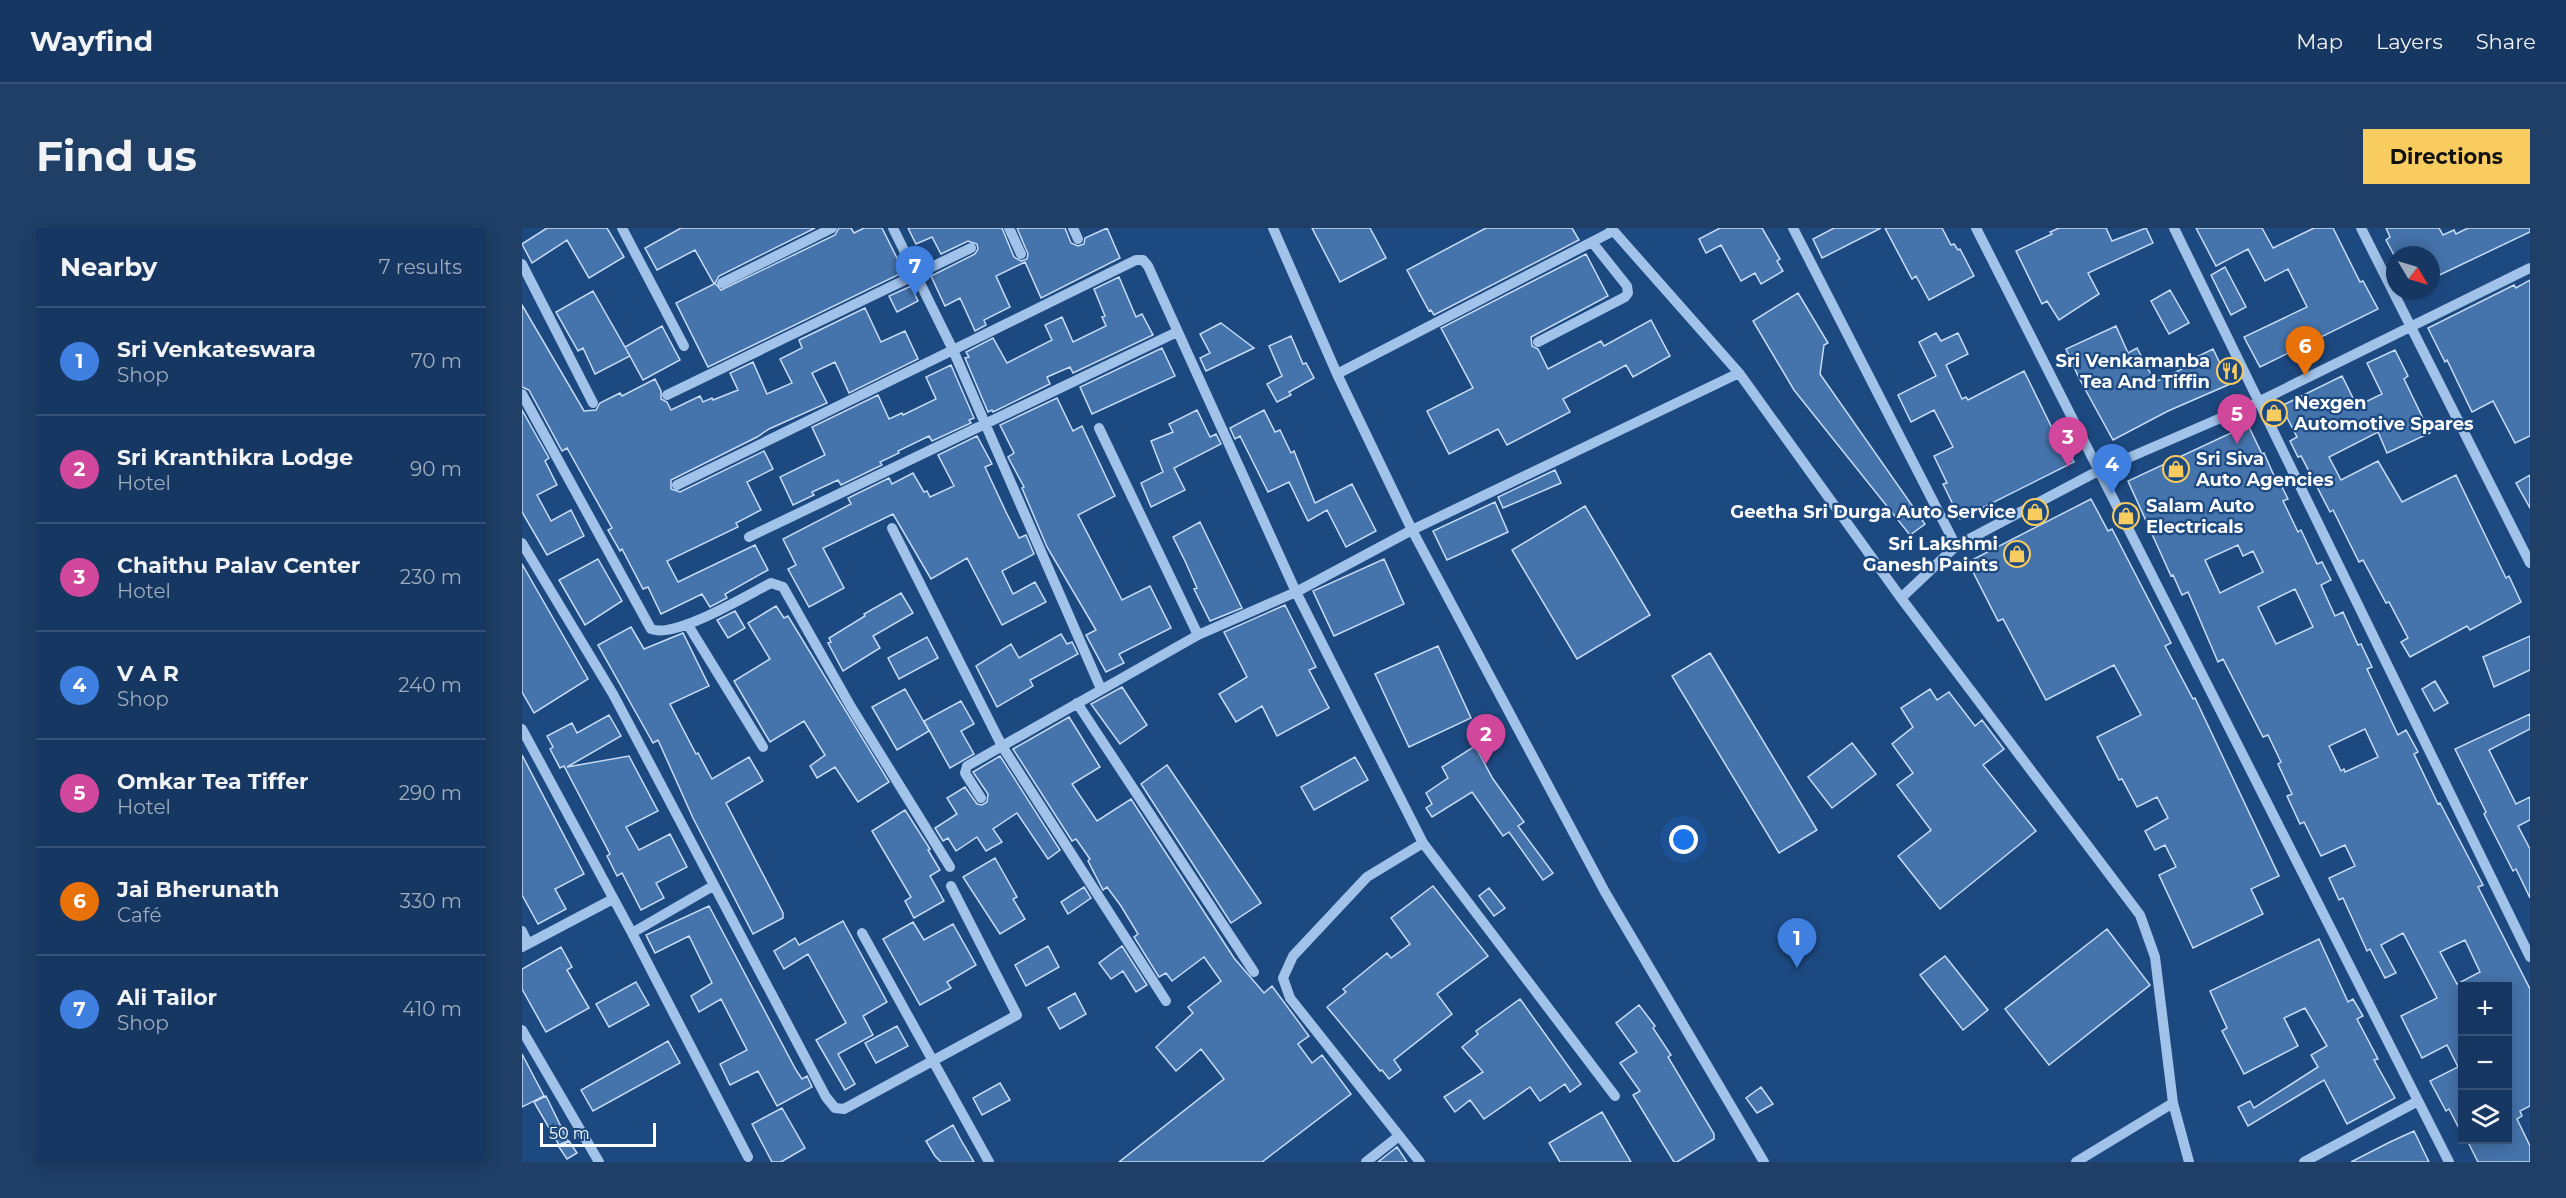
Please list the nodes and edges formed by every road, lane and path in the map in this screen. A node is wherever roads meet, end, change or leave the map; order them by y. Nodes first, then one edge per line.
1 (622, 228) edge
2 (832, 228) edge
3 (893, 228) edge
4 (1009, 228) edge
5 (1073, 228) edge
6 (1273, 228) edge
7 (1793, 228) edge
8 (1976, 228) edge
9 (2174, 228) edge
10 (2361, 228) edge
11 (1612, 229) edge
12 (1078, 239) dead end
13 (1592, 242) junction
14 (971, 248) dead end
15 (1021, 254) dead end
16 (522, 264) edge
17 (2530, 268) edge
18 (916, 273) junction
19 (722, 283) dead end
20 (2412, 327) junction
21 (1177, 332) junction
22 (1538, 342) dead end
23 (684, 346) dead end
24 (953, 350) junction
25 (1739, 373) junction
26 (1337, 374) junction
27 (522, 394) edge
28 (667, 395) dead end
29 (2260, 401) junction
30 (593, 403) dead end
31 (986, 423) junction
32 (1099, 428) dead end
33 (2098, 471) junction
34 (677, 485) dead end
35 (892, 528) dead end
36 (1412, 530) junction
37 (749, 537) dead end
38 (522, 543) edge
39 (1956, 546) junction
40 (2530, 563) edge
41 (1296, 592) junction
42 (1901, 598) junction
43 (688, 625) junction
44 (1198, 635) junction
45 (1101, 689) junction
46 (1077, 703) junction
47 (522, 729) edge
48 (1002, 746) junction
49 (763, 747) dead end
50 (981, 798) dead end
51 (1423, 843) junction
52 (950, 867) dead end
53 (713, 886) junction
54 (951, 886) dead end
55 (614, 899) junction
56 (522, 931) edge
57 (632, 933) junction
58 (862, 933) dead end
59 (525, 945) edge
60 (2530, 957) edge
61 (1254, 972) dead end
62 (1166, 1001) dead end
63 (522, 1030) edge
64 (935, 1061) junction
65 (1615, 1096) dead end
66 (2418, 1101) junction
67 (2173, 1103) junction
68 (1399, 1136) junction
69 (748, 1157) dead end
70 (598, 1162) edge
71 (988, 1162) edge
72 (1366, 1162) edge
73 (1420, 1162) edge
74 (1764, 1162) edge
75 (2076, 1162) edge
76 (2189, 1162) edge
77 (2304, 1162) edge
78 (2449, 1162) edge

1 - 23 street
2 - 19 street
3 - 18 street
4 - 15 street
5 - 12 street
6 - 26 street
7 - 39 street
8 - 33 street
9 - 29 street
10 - 20 street
11 - 13 street
11 - 25 street
13 - 22 street
13 - 26 street
14 - 18 street
16 - 30 street
17 - 20 street
18 - 24 street
18 - 28 street
20 - 29 street
20 - 40 street
21 - 24 street
21 - 31 street
21 - 41 street
24 - 31 street
24 - 34 street
25 - 36 street
25 - 42 street
26 - 36 street
27 - 43 street
29 - 33 street
29 - 60 street
31 - 37 street
31 - 45 street
32 - 44 street
33 - 39 street
33 - 66 street
35 - 48 street
36 - 41 street
36 - 74 street
38 - 53 street
39 - 42 street
41 - 44 street
41 - 51 street
42 - 67 street
43 - 49 street
43 - 52 street
44 - 45 street
45 - 46 street
46 - 48 street
46 - 61 street
47 - 55 street
48 - 50 street
48 - 62 street
51 - 65 street
51 - 68 street
53 - 57 street
53 - 64 street
54 - 64 street
55 - 57 street
55 - 59 street
56 - 59 street
57 - 69 street
58 - 64 street
63 - 70 street
64 - 71 street
66 - 77 street
66 - 78 street
67 - 75 street
67 - 76 street
68 - 72 street
68 - 73 street

